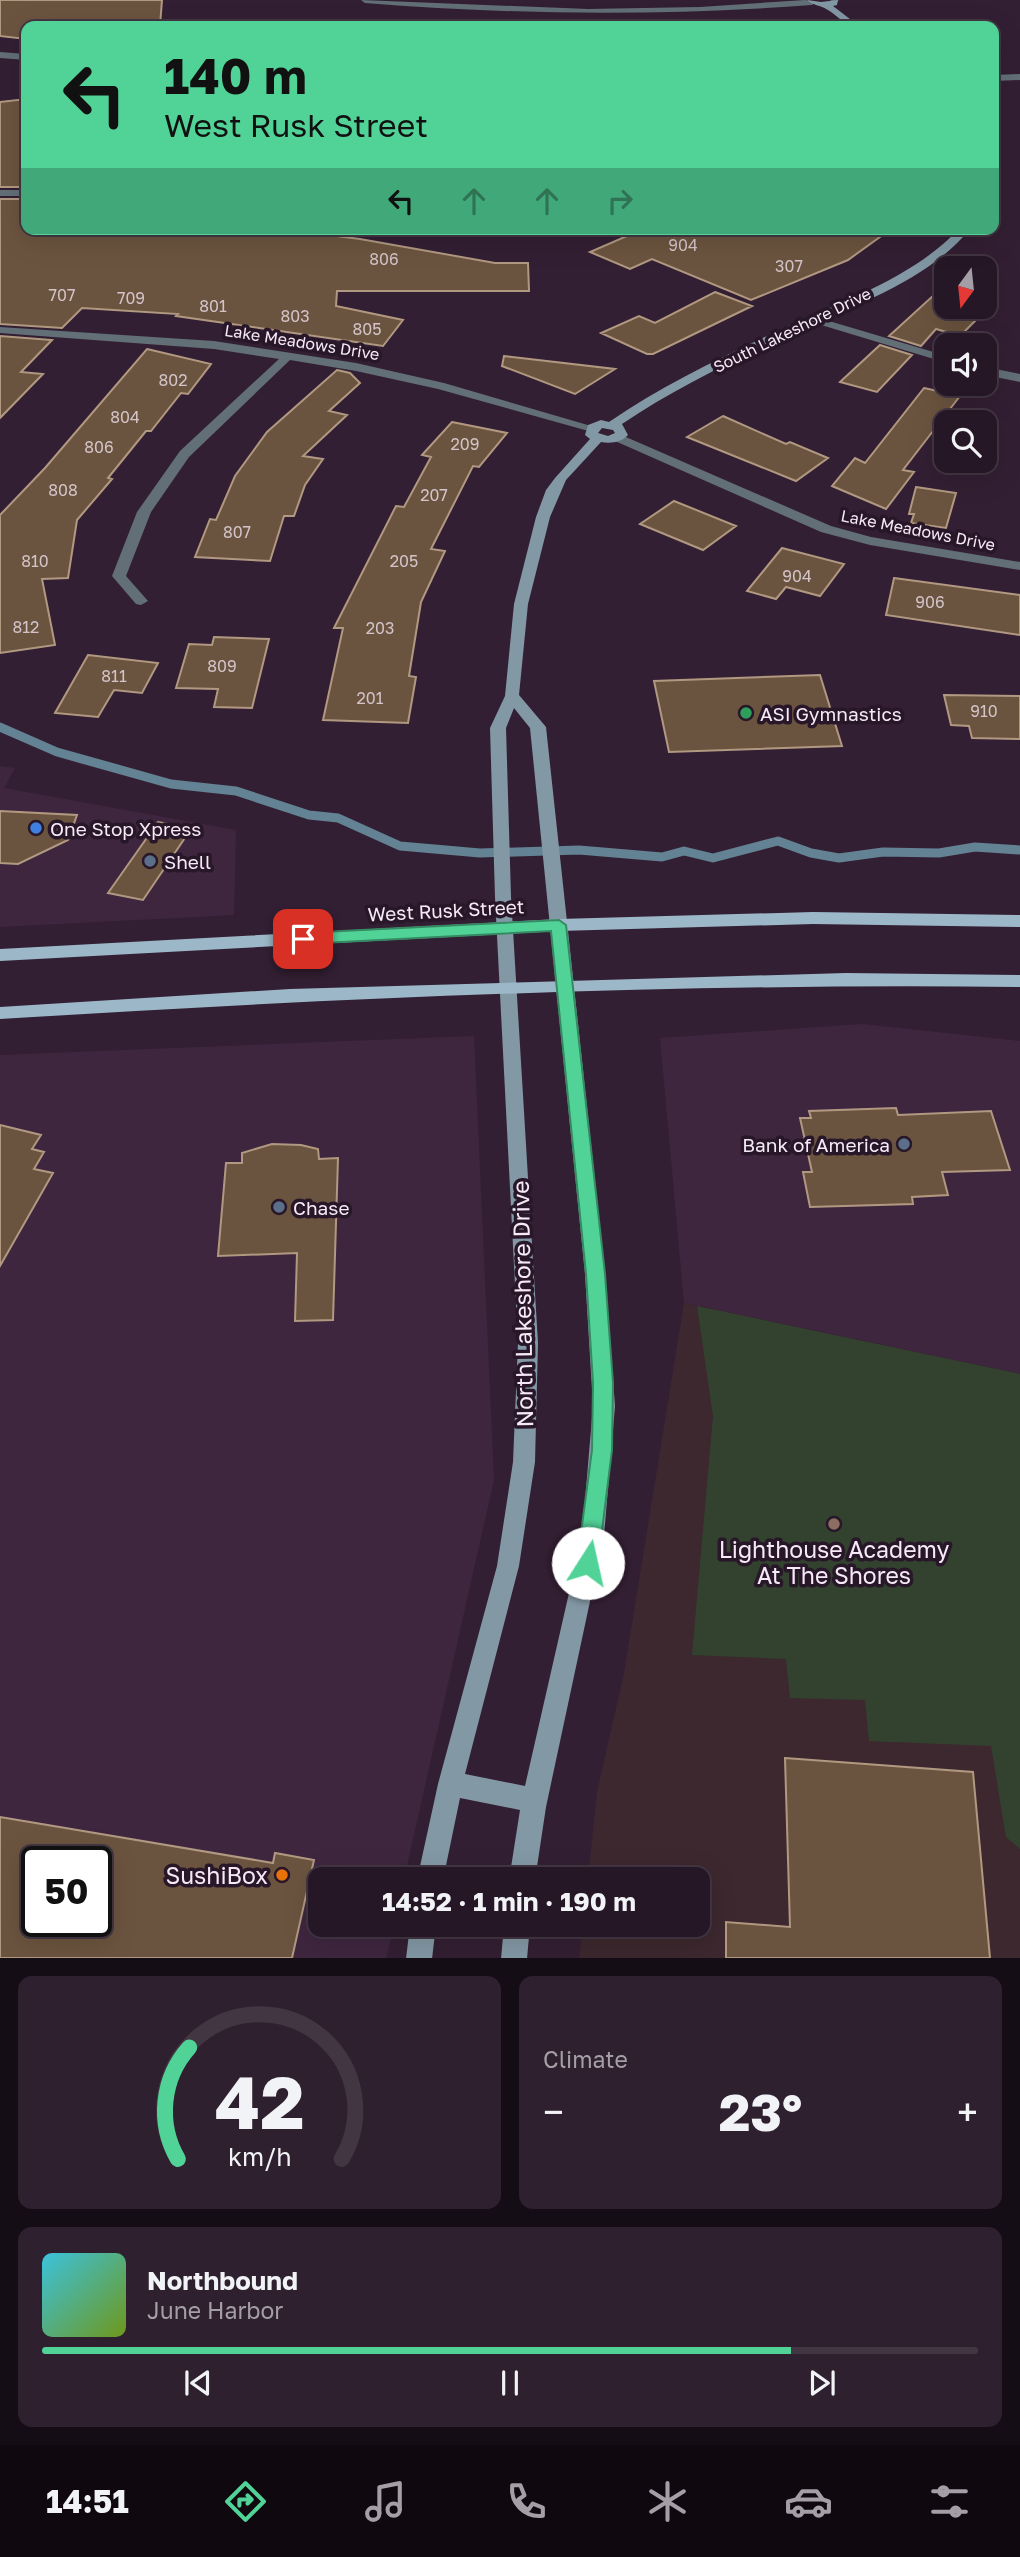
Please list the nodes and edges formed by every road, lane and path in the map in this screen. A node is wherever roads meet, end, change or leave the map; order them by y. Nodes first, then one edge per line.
1 (365, 0) edge
2 (812, 1) edge
3 (833, 1) edge
4 (851, 21) edge
5 (0, 55) edge
6 (12, 56) junction
7 (21, 57) edge
8 (0, 66) edge
9 (1020, 77) edge
10 (999, 78) edge
11 (0, 193) edge
12 (21, 193) edge
13 (959, 235) edge
14 (812, 319) junction
15 (0, 330) edge
16 (934, 356) edge
17 (287, 357) junction
18 (997, 373) edge
19 (1020, 378) edge
20 (616, 431) junction
21 (595, 433) junction
22 (1020, 566) edge
23 (141, 601) dead end
24 (512, 695) junction
25 (1020, 920) edge
26 (559, 925) junction
27 (506, 927) junction
28 (0, 955) edge
29 (1020, 981) edge
30 (567, 989) junction
31 (510, 990) junction
32 (0, 1013) edge
33 (450, 1784) junction
34 (535, 1800) junction
35 (433, 1867) edge
36 (524, 1867) edge
37 (422, 1937) edge
38 (516, 1937) edge
39 (419, 1958) edge
40 (514, 1958) edge

1 - 2 street
2 - 3 street
3 - 4 street
5 - 6 street
6 - 7 street
6 - 8 street
9 - 10 street
11 - 12 street
13 - 14 street, South Lakeshore Drive
14 - 16 street
14 - 20 street, South Lakeshore Drive
15 - 17 street, Lake Meadows Drive
17 - 21 street, Lake Meadows Drive
17 - 23 street
18 - 19 street
20 - 21 street, South Lakeshore Drive
20 - 22 street, Lake Meadows Drive
21 - 24 street
24 - 26 street
24 - 27 street
25 - 26 main road, West Rusk Street
26 - 27 main road, West Rusk Street
26 - 30 street
27 - 28 main road, West Rusk Street
27 - 31 street, North Lakeshore Drive
29 - 30 main road
30 - 31 main road
30 - 34 street
31 - 32 main road
31 - 33 street, North Lakeshore Drive
33 - 34 street
33 - 35 street, North Lakeshore Drive
34 - 36 street
37 - 39 street
38 - 40 street

